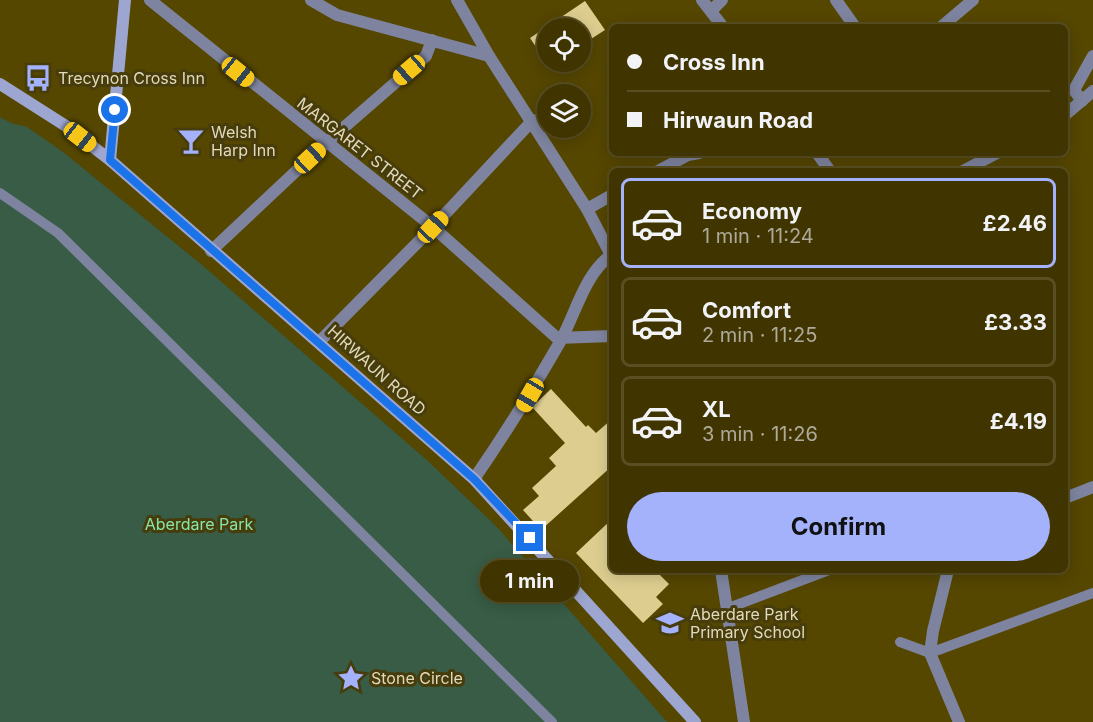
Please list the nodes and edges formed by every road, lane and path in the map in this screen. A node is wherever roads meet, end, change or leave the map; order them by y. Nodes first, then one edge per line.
1 (125, 0) edge
2 (150, 0) edge
3 (311, 0) edge
4 (457, 0) edge
5 (702, 0) edge
6 (722, 0) edge
7 (836, 0) edge
8 (973, 0) edge
9 (711, 10) junction
10 (721, 24) edge
11 (853, 24) edge
12 (945, 24) edge
13 (432, 40) junction
14 (489, 56) junction
15 (1093, 56) edge
16 (0, 84) edge
17 (1093, 92) edge
18 (1082, 101) junction
19 (1068, 113) edge
20 (532, 120) junction
21 (326, 143) junction
22 (686, 156) edge
23 (991, 156) edge
24 (110, 160) junction
25 (664, 168) edge
26 (969, 168) edge
27 (0, 193) edge
28 (609, 197) edge
29 (587, 208) junction
30 (433, 227) junction
31 (609, 250) edge
32 (211, 251) junction
33 (609, 258) edge
34 (609, 336) edge
35 (562, 338) junction
36 (320, 341) junction
37 (474, 479) junction
38 (1093, 487) edge
39 (1068, 497) edge
40 (722, 573) edge
41 (821, 573) edge
42 (947, 573) edge
43 (1093, 593) edge
44 (726, 609) junction
45 (900, 642) dead end
46 (930, 653) junction
47 (552, 722) edge
48 (695, 722) edge
49 (744, 722) edge
50 (959, 722) edge

1 - 24 main road
2 - 21 street, MARGARET STREET
3 - 13 street
4 - 14 street
5 - 9 street
6 - 9 street
7 - 11 street
8 - 12 street
9 - 10 street
13 - 14 street
13 - 21 street
14 - 20 street
15 - 18 street
16 - 24 main road, HIRWAUN ROAD
17 - 18 street
18 - 19 street
20 - 29 street
20 - 30 street
21 - 30 street, MARGARET STREET
21 - 32 street
22 - 25 street
23 - 26 street
24 - 32 main road, HIRWAUN ROAD
27 - 47 lane
28 - 29 street
29 - 31 street
30 - 35 street, MARGARET STREET
30 - 36 street
32 - 36 main road, HIRWAUN ROAD
33 - 35 street
34 - 35 street
35 - 37 street
36 - 37 main road, HIRWAUN ROAD
37 - 48 main road, HIRWAUN ROAD
38 - 39 street
40 - 44 street
41 - 44 lane
42 - 46 street
43 - 46 lane
44 - 49 street
45 - 46 lane
46 - 50 street

